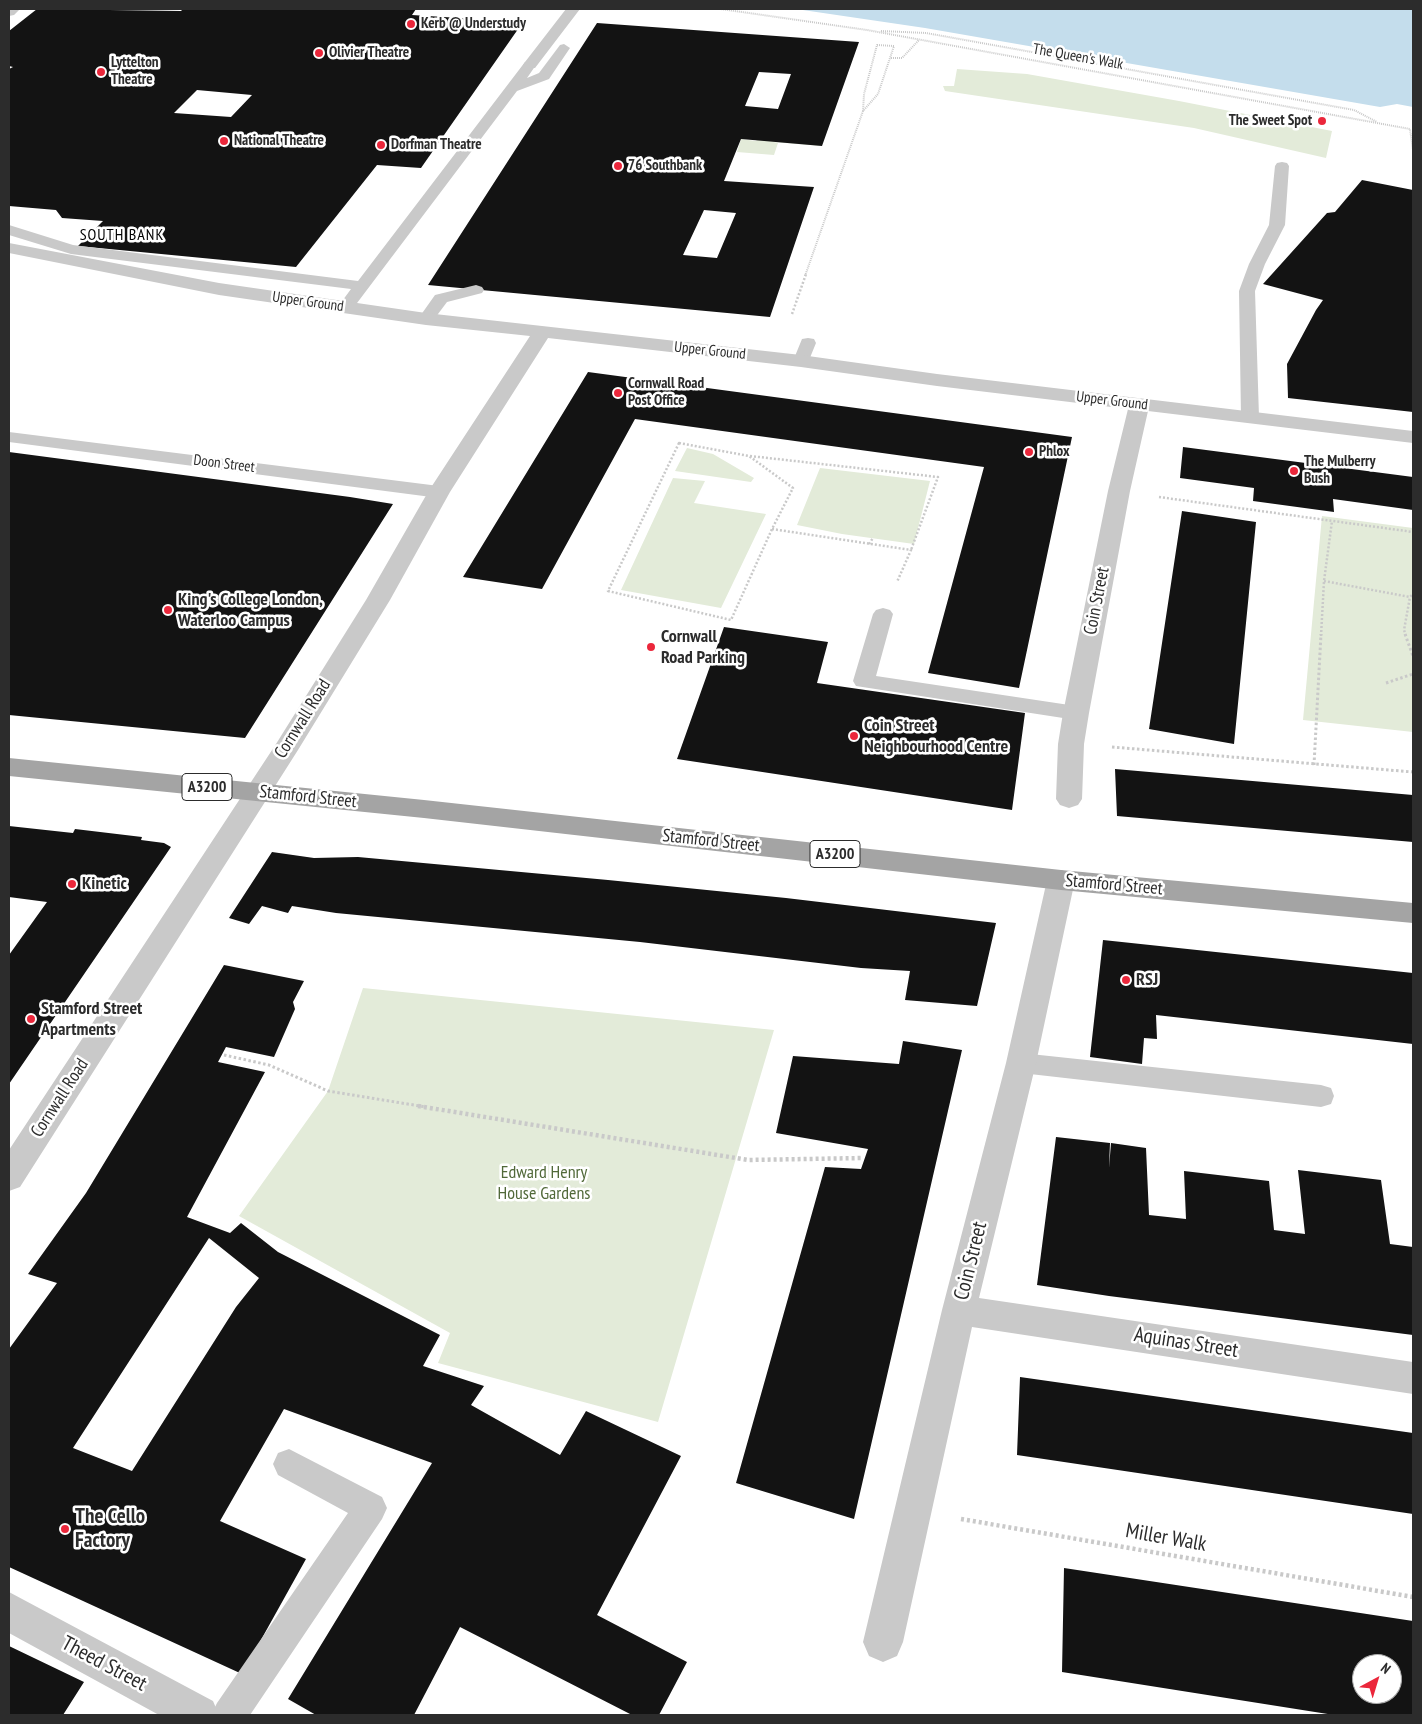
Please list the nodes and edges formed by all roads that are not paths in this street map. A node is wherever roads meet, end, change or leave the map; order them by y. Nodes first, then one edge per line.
1 (13, 9) edge
2 (573, 9) edge
3 (9, 12) edge
4 (564, 48) dead end
5 (530, 65) joint
6 (513, 88) junction
7 (1282, 166) dead end
8 (9, 230) edge
9 (9, 248) edge
10 (361, 286) junction
11 (476, 290) dead end
12 (345, 308) junction
13 (426, 319) junction
14 (542, 333) junction
15 (1139, 404) junction
16 (1250, 417) junction
17 (9, 436) edge
18 (1413, 437) edge
19 (439, 492) junction
20 (883, 614) road end
21 (1076, 713) junction
22 (9, 767) edge
23 (258, 792) junction
24 (1069, 799) dead end
25 (1061, 880) junction
26 (1413, 912) edge
27 (1021, 1063) junction
28 (1321, 1096) dead end
29 (9, 1177) edge
30 (959, 1310) junction
31 (1413, 1378) edge
32 (288, 1464) dead end
33 (9, 1612) edge
34 (883, 1642) dead end
35 (199, 1715) edge
36 (229, 1715) edge

1 - 3 street
2 - 5 street
4 - 6 lane
5 - 6 lane
6 - 10 lane
7 - 16 lane
8 - 10 lane
9 - 12 street, Upper Ground
10 - 12 lane
11 - 13 lane
12 - 13 street, Upper Ground
13 - 14 street, Upper Ground
14 - 15 street, Upper Ground
14 - 19 street, Cornwall Road
15 - 16 street, Upper Ground
15 - 21 street, Coin Street
16 - 18 street, Upper Ground
17 - 19 lane, Doon Street
19 - 23 street, Cornwall Road
20 - 21 lane
21 - 24 street, Coin Street
22 - 23 main road, Stamford Street / A3200
23 - 25 main road, Stamford Street / A3200
23 - 29 street, Cornwall Road
25 - 26 main road, Stamford Street / A3200
25 - 27 street, Coin Street
27 - 28 lane
27 - 30 street, Coin Street
30 - 31 street, Aquinas Street
30 - 34 street, Coin Street
32 - 36 lane
33 - 35 street, Theed Street

